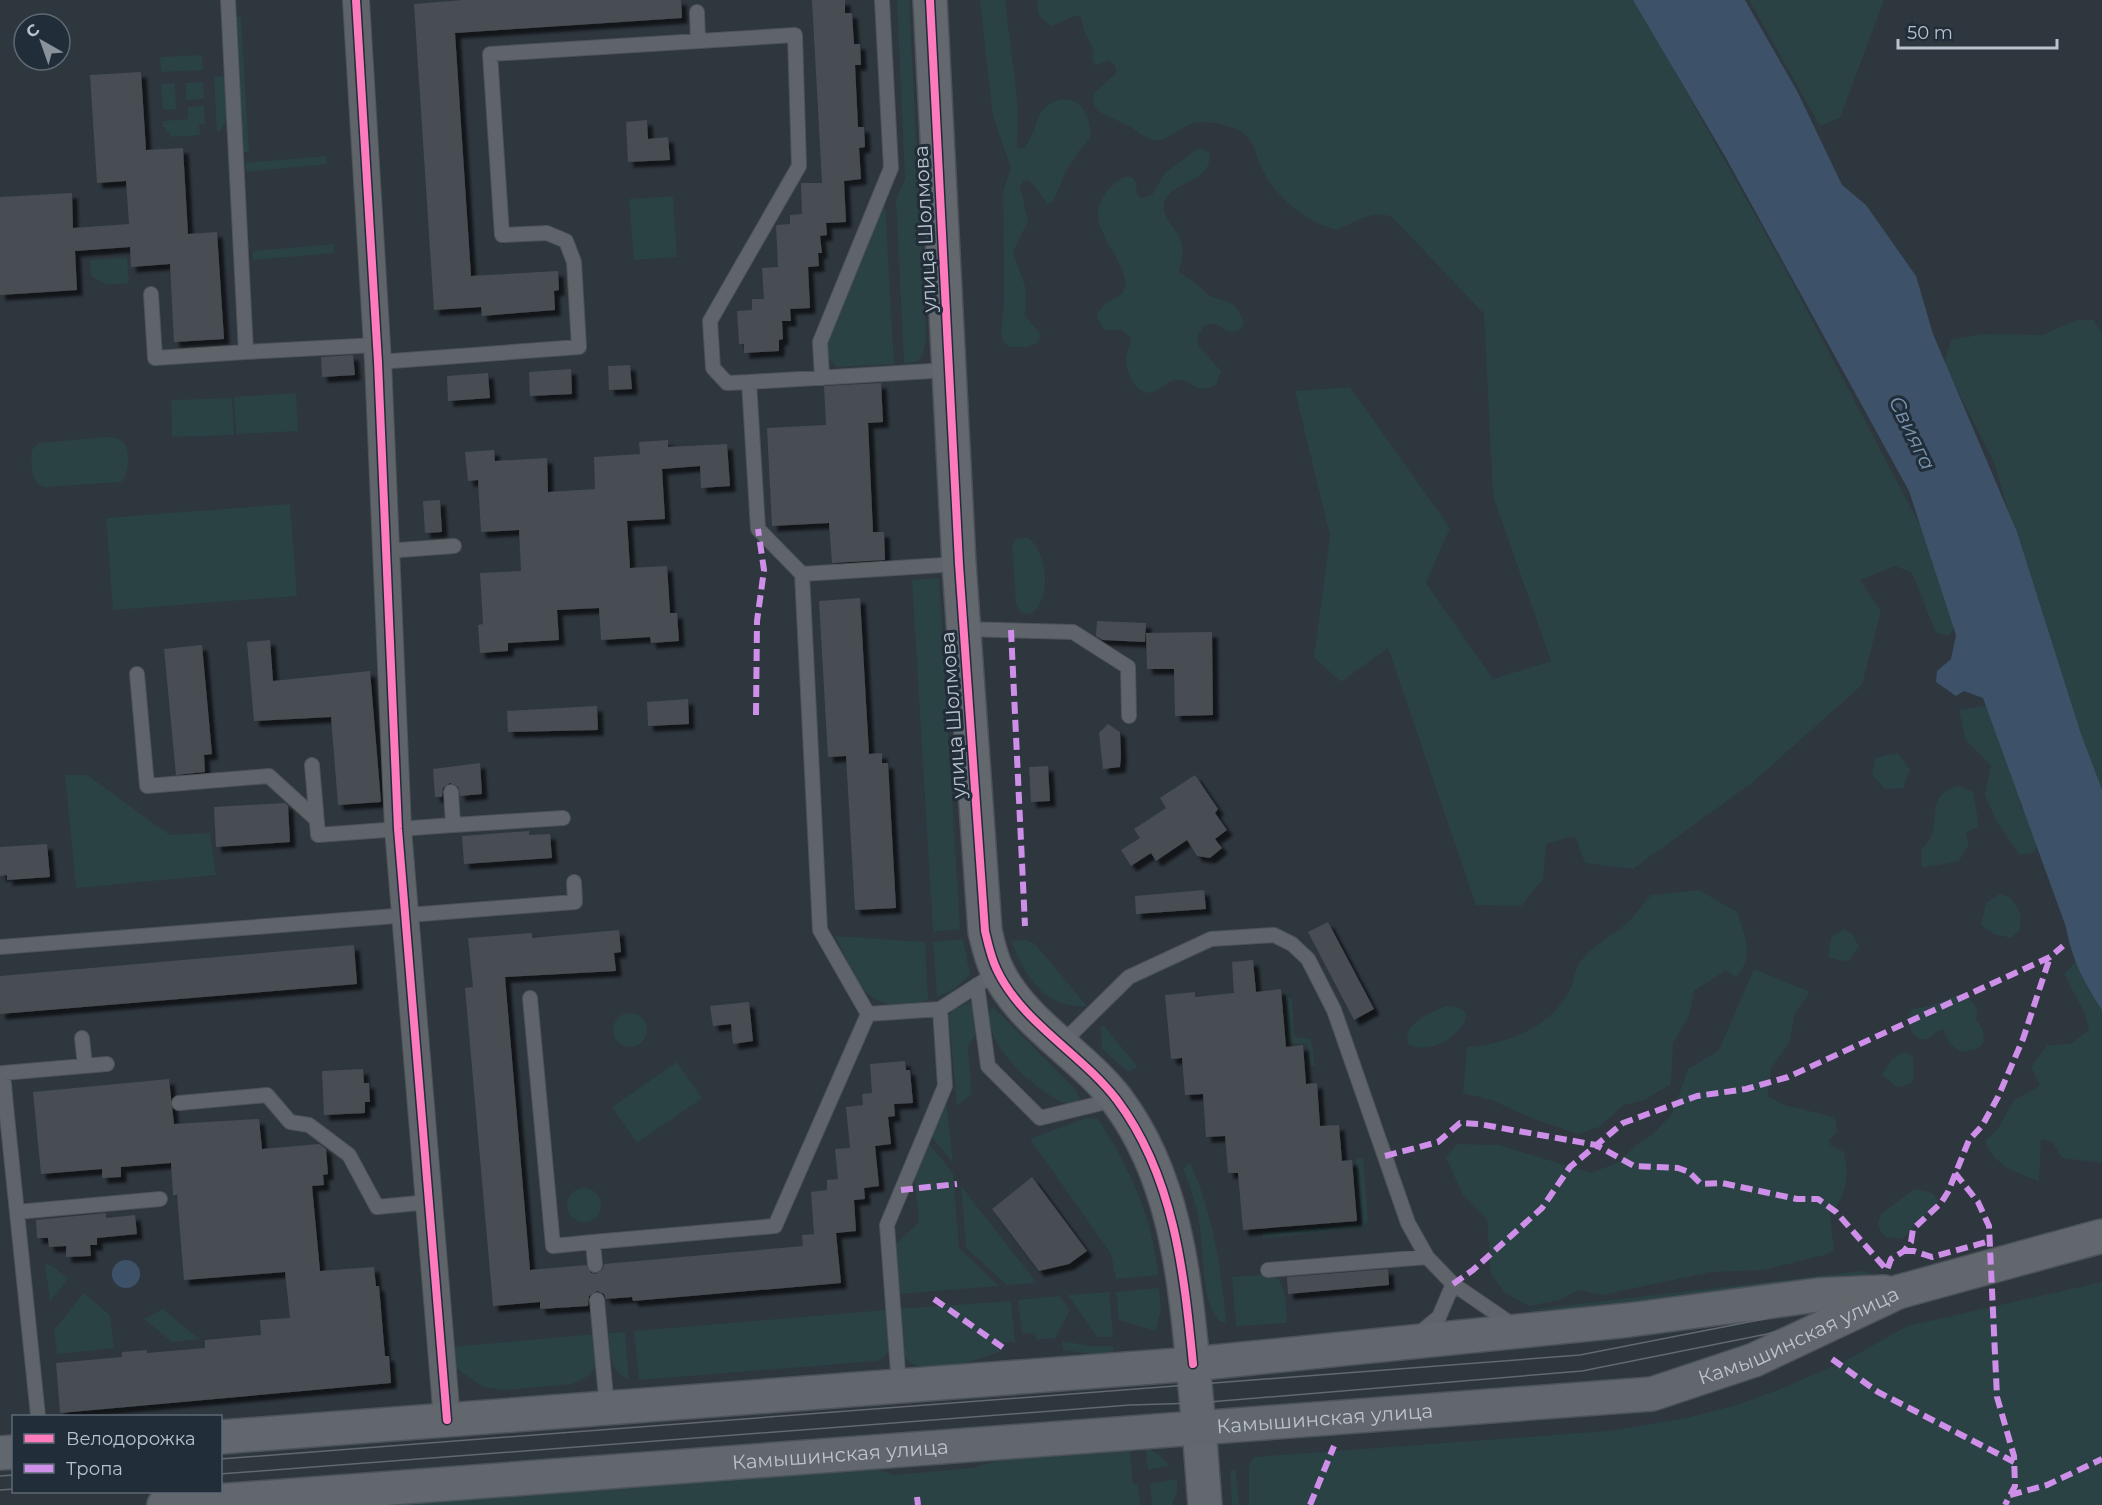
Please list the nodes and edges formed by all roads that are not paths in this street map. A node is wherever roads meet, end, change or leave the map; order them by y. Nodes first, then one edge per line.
1 (228, 0) edge
2 (356, 0) edge
3 (882, 0) edge
4 (930, 0) edge
5 (696, 12) dead end
6 (698, 41) junction
7 (151, 294) dead end
8 (246, 352) junction
9 (377, 354) junction
10 (948, 370) junction
11 (822, 378) junction
12 (750, 382) junction
13 (454, 546) dead end
14 (386, 551) junction
15 (959, 564) junction
16 (802, 574) junction
17 (963, 629) junction
18 (137, 674) dead end
19 (1129, 716) dead end
20 (312, 765) dead end
21 (450, 792) dead end
22 (563, 818) dead end
23 (316, 819) junction
24 (453, 825) junction
25 (398, 829) junction
26 (574, 882) dead end
27 (405, 914) junction
28 (0, 947) edge
29 (987, 978) junction
30 (530, 998) dead end
31 (940, 1009) junction
32 (868, 1014) junction
33 (82, 1038) dead end
34 (1062, 1043) junction
35 (107, 1064) dead end
36 (85, 1065) junction
37 (1116, 1099) junction
38 (179, 1103) dead end
39 (3, 1107) edge
40 (15, 1194) junction
41 (0, 1195) edge
42 (160, 1199) dead end
43 (429, 1203) junction
44 (17, 1212) junction
45 (2102, 1236) edge
46 (593, 1242) junction
47 (1427, 1257) junction
48 (595, 1264) dead end
49 (1268, 1270) dead end
50 (1453, 1284) junction
51 (1898, 1292) junction
52 (597, 1300) dead end
53 (1523, 1331) junction
54 (1407, 1344) junction
55 (1193, 1364) junction
56 (899, 1386) junction
57 (607, 1408) junction
58 (38, 1415) edge
59 (447, 1420) junction
60 (1198, 1428) junction
61 (222, 1437) edge
62 (164, 1505) edge
63 (1205, 1505) edge

1 - 8 lane
2 - 9 street
3 - 11 lane
4 - 10 street, улица Шолмова
5 - 6 lane
6 - 9 lane
6 - 12 lane
7 - 8 lane
8 - 9 lane
9 - 14 street
10 - 11 lane
10 - 15 street, улица Шолмова
11 - 12 lane
12 - 16 lane
13 - 14 lane
14 - 25 street
15 - 16 lane
15 - 17 street, улица Шолмова
16 - 32 lane
17 - 19 lane
17 - 29 street, улица Шолмова
18 - 23 lane
20 - 23 lane
21 - 24 lane
22 - 24 lane
23 - 25 lane
24 - 25 lane
25 - 27 street
26 - 27 lane
27 - 28 lane
27 - 43 street
29 - 31 lane
29 - 34 street, улица Шолмова
29 - 37 lane
30 - 46 lane
31 - 32 lane
31 - 56 lane
32 - 46 lane
33 - 36 lane
34 - 37 street, улица Шолмова
34 - 47 lane
35 - 36 lane
36 - 39 lane
37 - 55 street, улица Шолмова
38 - 43 lane
39 - 40 lane
40 - 41 lane
40 - 44 lane
42 - 44 lane
43 - 59 street
44 - 58 lane
45 - 51 main road
46 - 48 lane
47 - 49 lane
47 - 50 lane
50 - 53 lane
50 - 54 lane
51 - 53 main road, Камышинская улица
51 - 60 main road, Камышинская улица
52 - 57 lane
53 - 54 main road, Камышинская улица
54 - 55 main road, Камышинская улица
55 - 56 main road, Камышинская улица
55 - 60 main road, улица Шолмова
56 - 57 main road, Камышинская улица
57 - 59 main road, Камышинская улица
59 - 61 main road, Камышинская улица
60 - 62 main road, Камышинская улица
60 - 63 street, улица Шолмова

